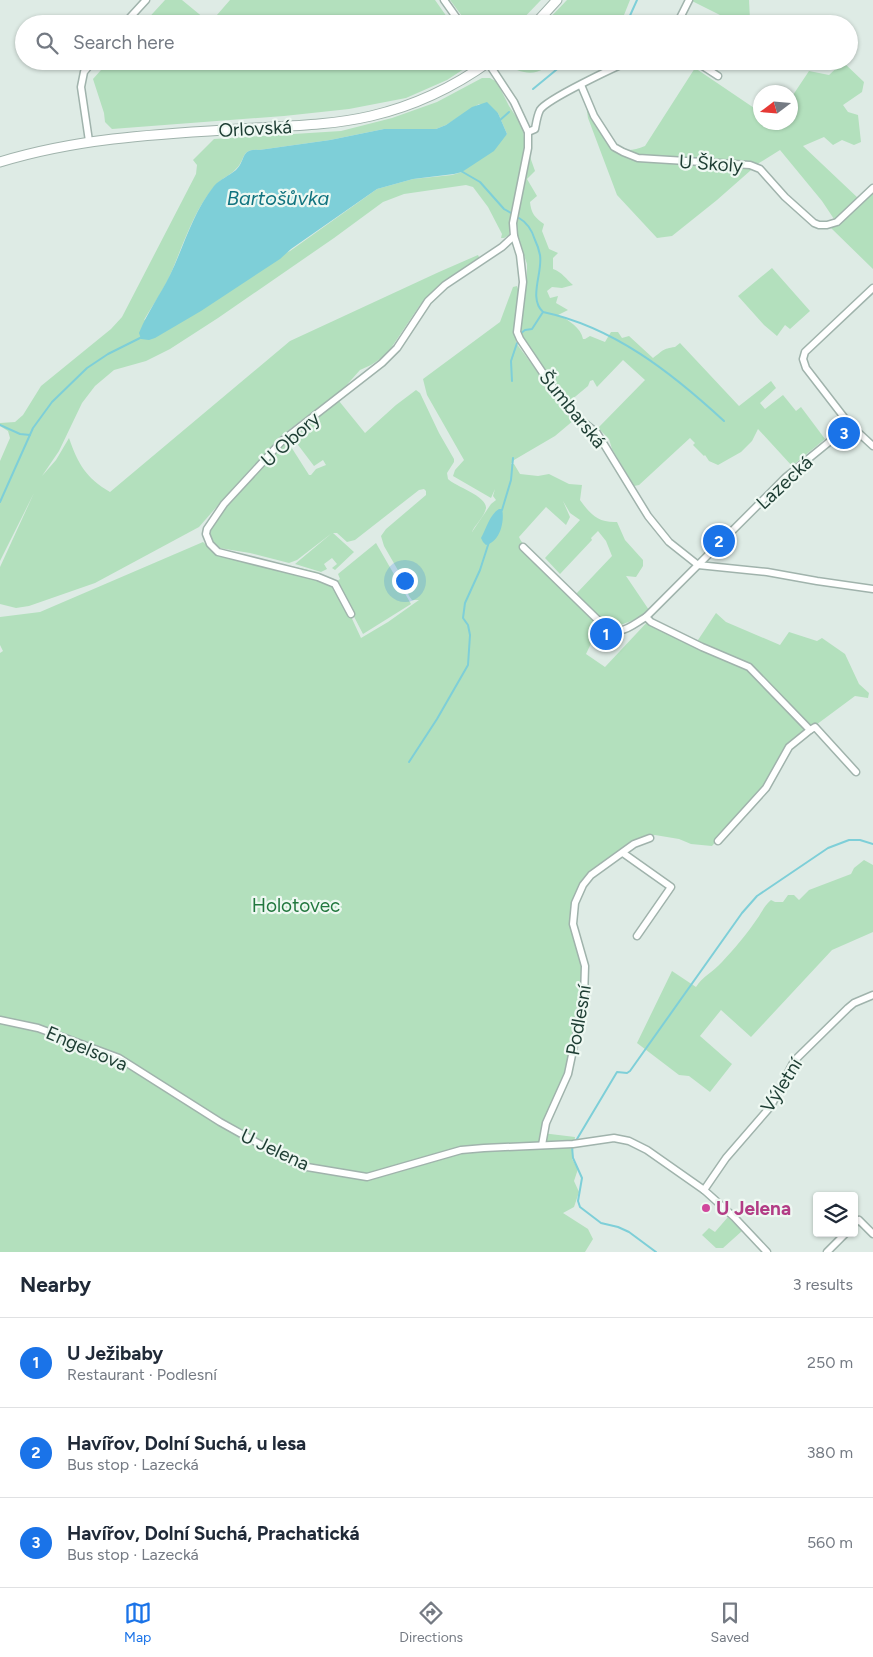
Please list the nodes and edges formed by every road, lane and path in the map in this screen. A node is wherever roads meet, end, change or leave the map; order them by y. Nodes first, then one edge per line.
1 (146, 0) edge
2 (444, 0) edge
3 (557, 0) edge
4 (689, 0) edge
5 (132, 15) edge
6 (455, 15) edge
7 (543, 15) edge
8 (682, 15) edge
9 (86, 70) edge
10 (475, 70) edge
11 (493, 70) edge
12 (609, 70) edge
13 (709, 70) edge
14 (718, 76) dead end
15 (581, 85) junction
16 (528, 132) junction
17 (89, 141) junction
18 (4, 160) edge
19 (873, 188) edge
20 (514, 236) junction
21 (873, 288) edge
22 (850, 425) junction
23 (873, 446) edge
24 (523, 547) dead end
25 (698, 565) junction
26 (873, 588) edge
27 (351, 614) dead end
28 (646, 617) junction
29 (810, 730) junction
30 (856, 772) dead end
31 (650, 838) dead end
32 (718, 841) dead end
33 (623, 853) junction
34 (637, 936) dead end
35 (873, 995) edge
36 (0, 1020) edge
37 (220, 1122) joint
38 (542, 1145) junction
39 (704, 1190) junction
40 (858, 1221) edge
41 (873, 1234) edge
42 (842, 1237) edge
43 (766, 1252) edge
44 (827, 1252) edge

1 - 5 street
2 - 6 street
3 - 7 street
4 - 8 street
9 - 17 street
10 - 17 street, Orlovská
11 - 16 street, Šumbarská
12 - 15 street
13 - 14 street
15 - 16 street
15 - 19 street, U Školy
16 - 20 street, Šumbarská
17 - 18 street, Orlovská
20 - 25 street, Šumbarská
20 - 27 street, U Obory
21 - 22 street
22 - 23 street
22 - 25 street, Lazecká
24 - 28 street, Lazecká
25 - 26 street
25 - 28 street, Lazecká
28 - 29 street
29 - 30 street
29 - 32 street
31 - 33 street, Podlesní
33 - 34 street
33 - 38 street, Podlesní
35 - 39 street, Výletní
36 - 37 street, Engelsova
37 - 38 street, U Jelena
38 - 39 street, U Jelena
39 - 43 street, U Jelena
40 - 41 street
42 - 44 street

